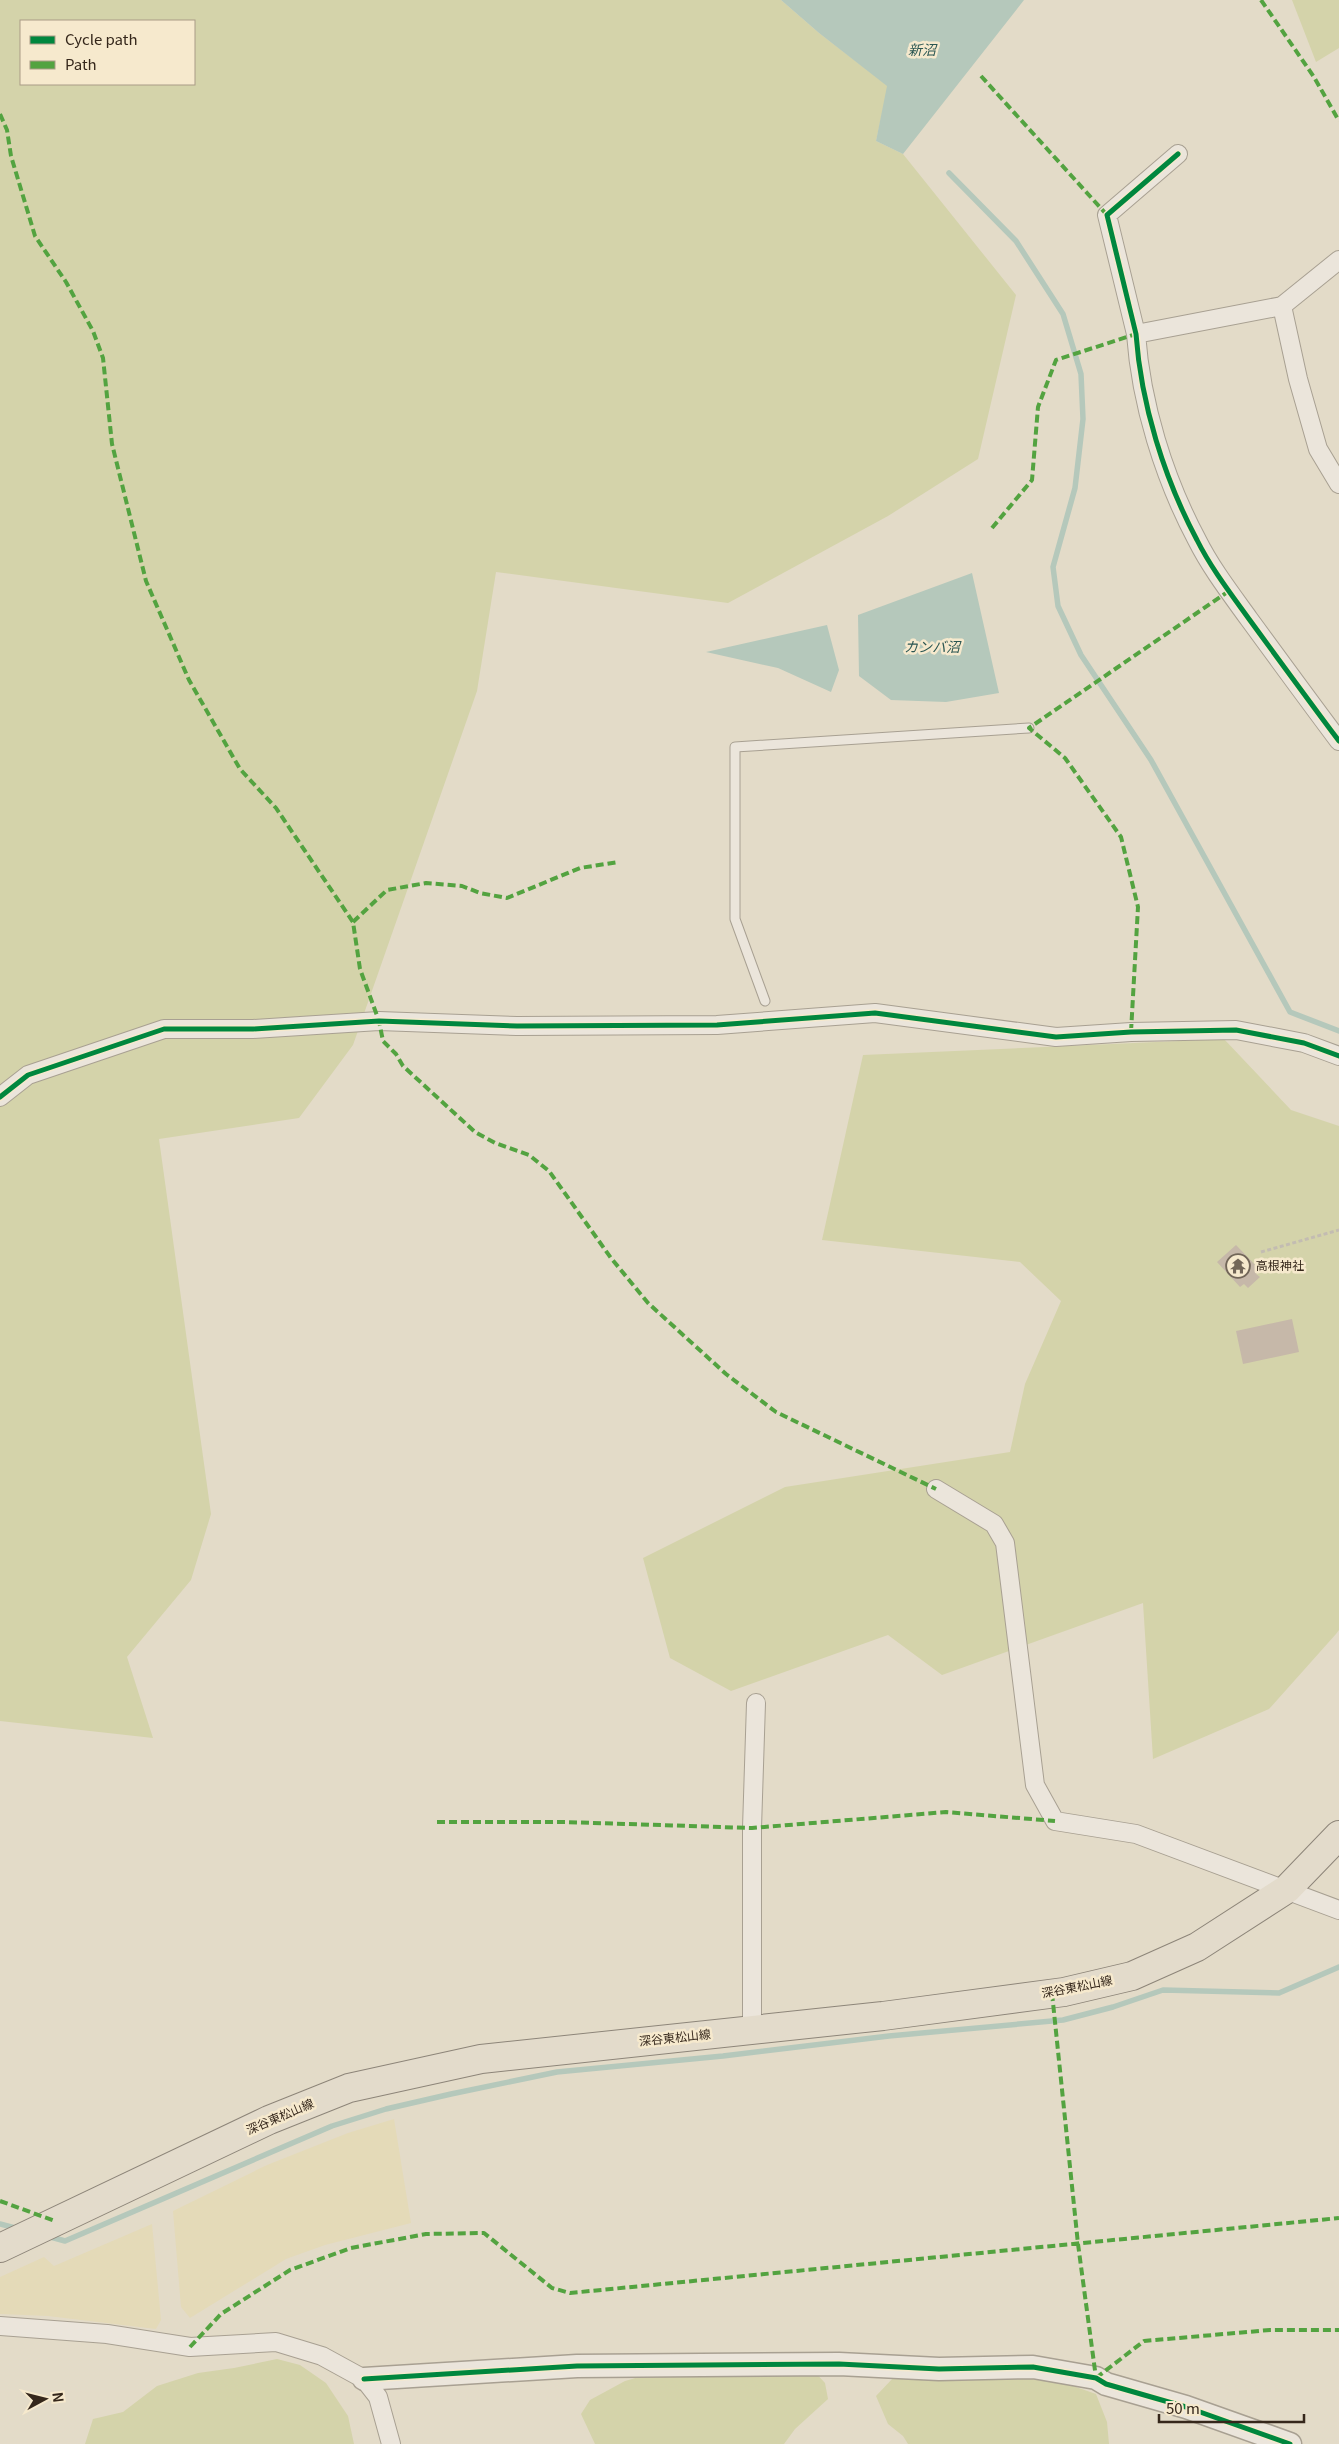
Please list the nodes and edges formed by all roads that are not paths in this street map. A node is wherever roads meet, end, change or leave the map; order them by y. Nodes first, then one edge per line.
1 (1178, 154) dead end
2 (1339, 260) edge
3 (1282, 306) junction
4 (1136, 334) junction
5 (1339, 484) edge
6 (1029, 728) dead end
7 (1339, 741) edge
8 (765, 1001) dead end
9 (1339, 1056) edge
10 (0, 1097) edge
11 (936, 1489) dead end
12 (756, 1703) dead end
13 (1339, 1835) edge
14 (1286, 1889) junction
15 (1339, 1910) edge
16 (752, 2030) junction
17 (0, 2248) edge
18 (0, 2326) edge
19 (364, 2379) junction
20 (391, 2444) edge
21 (1290, 2444) edge

1 - 4 street
2 - 3 street
3 - 4 street
3 - 5 street
4 - 7 street
6 - 8 lane
9 - 10 street
11 - 14 street
12 - 16 street
13 - 14 main road, 深谷東松山線
14 - 15 street
14 - 16 main road, 深谷東松山線
16 - 17 main road, 深谷東松山線
18 - 19 street
19 - 20 street
19 - 21 street

